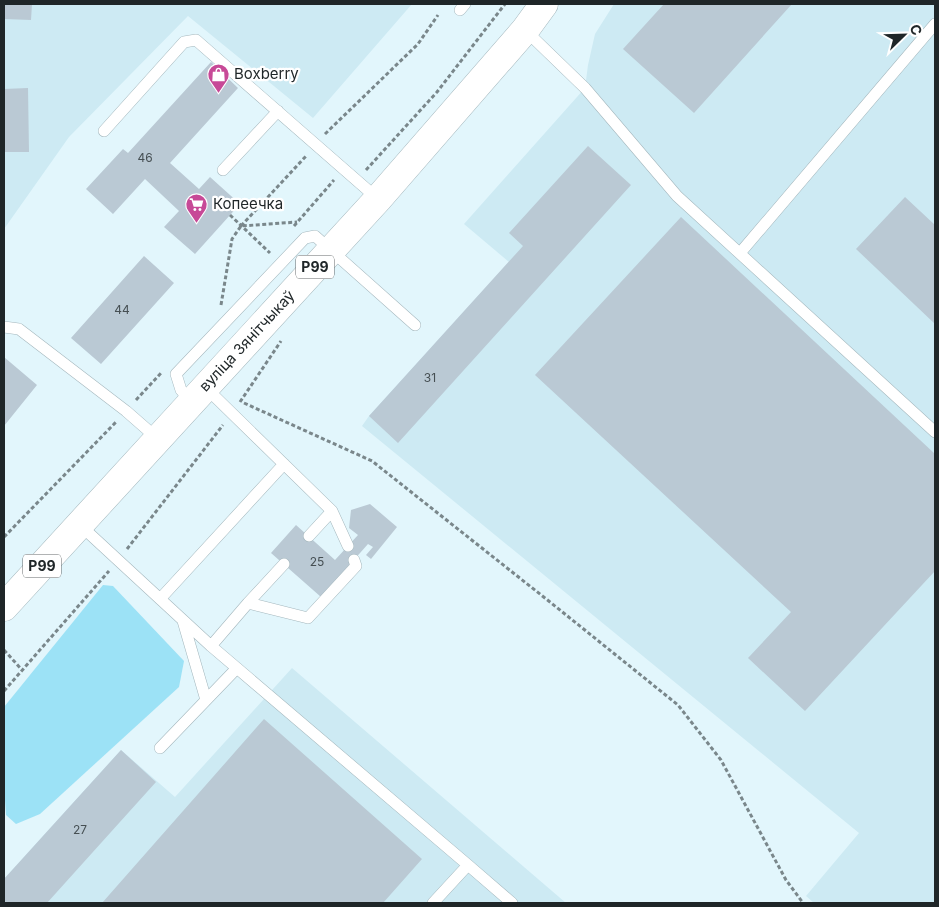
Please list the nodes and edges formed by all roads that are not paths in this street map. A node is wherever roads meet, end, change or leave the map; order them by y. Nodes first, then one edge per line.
1 (544, 4) edge
2 (935, 24) edge
3 (525, 30) junction
4 (278, 111) junction
5 (104, 131) dead end
6 (223, 170) dead end
7 (378, 198) junction
8 (331, 250) junction
9 (740, 253) junction
10 (415, 326) dead end
11 (4, 327) edge
12 (198, 395) junction
13 (935, 432) edge
14 (158, 439) junction
15 (284, 464) junction
16 (332, 511) junction
17 (80, 525) junction
18 (309, 536) dead end
19 (348, 546) dead end
20 (354, 560) dead end
21 (284, 564) dead end
22 (160, 599) junction
23 (248, 603) junction
24 (4, 607) edge
25 (182, 620) junction
26 (211, 646) junction
27 (236, 668) junction
28 (206, 700) junction
29 (160, 748) dead end
30 (468, 864) junction
31 (432, 903) edge
32 (512, 903) edge

1 - 3 main road, вуліца Зянітчыкаў / Р99
2 - 9 lane
3 - 7 main road, вуліца Зянітчыкаў / Р99
3 - 9 lane
4 - 5 lane
4 - 6 lane
4 - 7 lane
7 - 8 main road, вуліца Зянітчыкаў / Р99
8 - 10 lane
8 - 12 main road, вуліца Зянітчыкаў / Р99
9 - 13 lane
11 - 14 lane
12 - 14 main road, вуліца Зянітчыкаў / Р99
12 - 15 lane
14 - 17 main road, вуліца Зянітчыкаў / Р99
15 - 16 lane
15 - 22 lane
16 - 18 lane
16 - 19 lane
17 - 22 lane
17 - 24 main road, вуліца Зянітчыкаў / Р99
20 - 23 lane
21 - 23 lane
22 - 25 lane
23 - 26 lane
25 - 26 lane
25 - 28 lane
26 - 27 lane
27 - 28 lane
27 - 30 lane
28 - 29 lane
30 - 31 lane
30 - 32 lane

